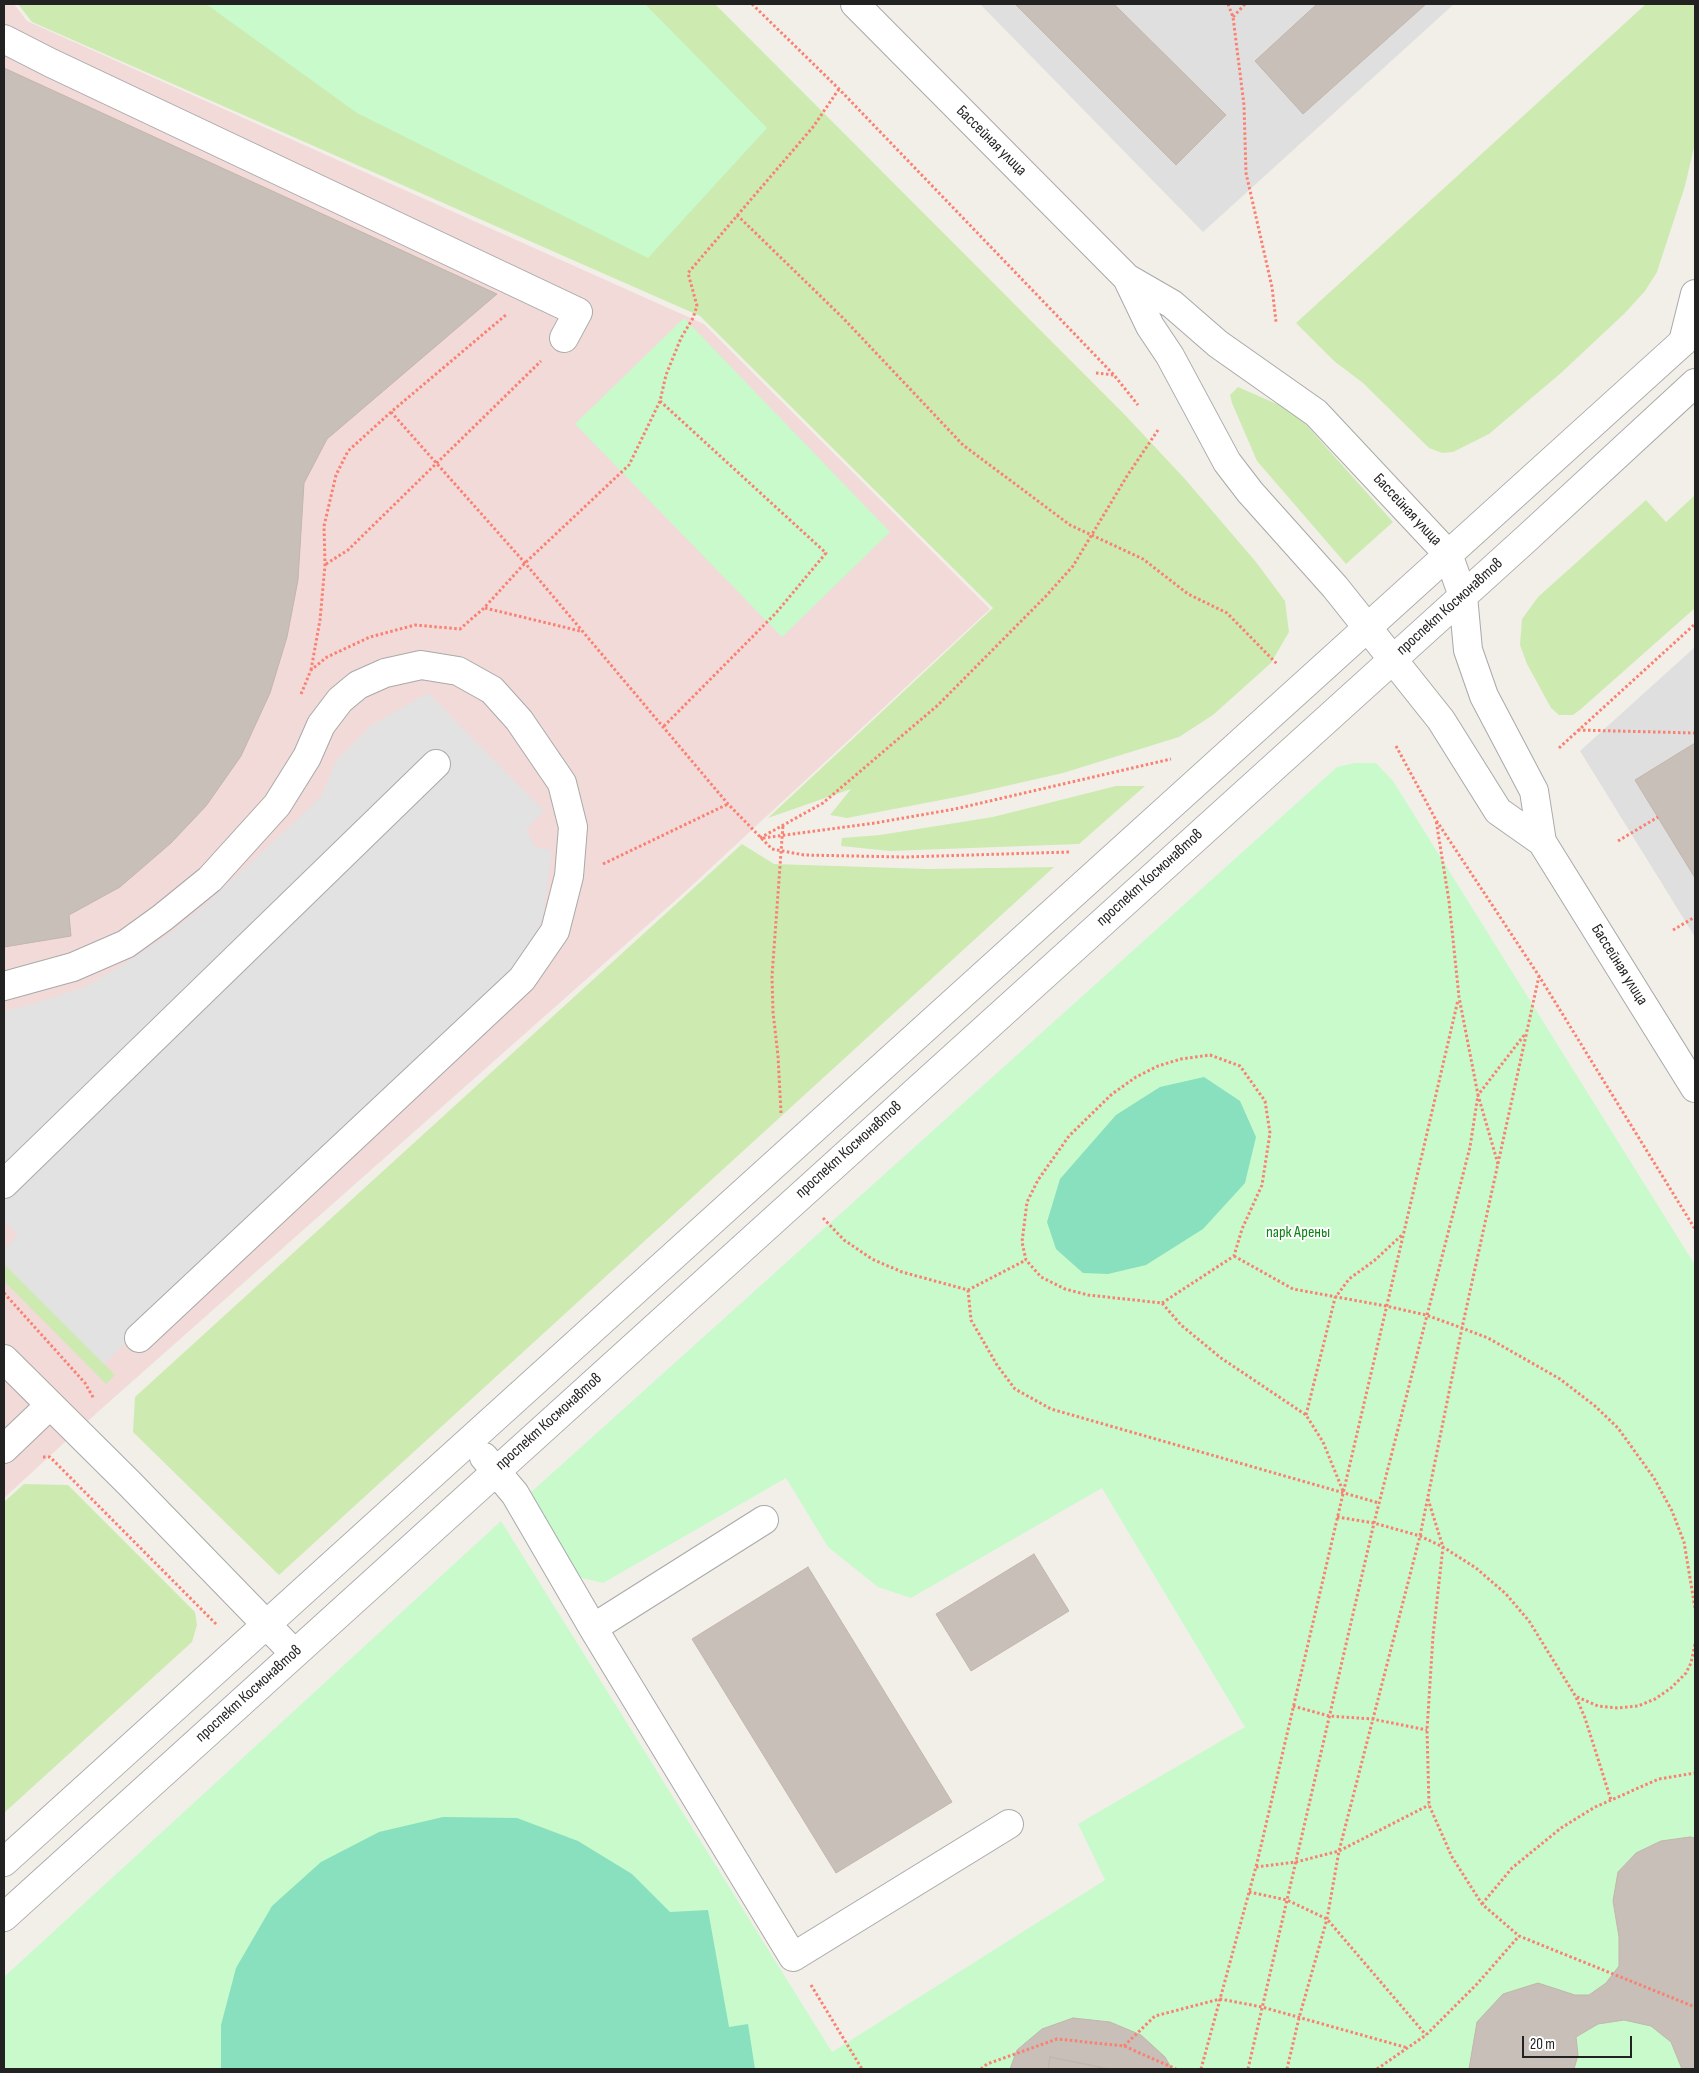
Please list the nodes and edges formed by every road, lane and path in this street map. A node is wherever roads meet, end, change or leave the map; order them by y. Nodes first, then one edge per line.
1 (752, 4) edge
2 (855, 4) edge
3 (1228, 4) edge
4 (1245, 4) edge
5 (1233, 17) junction
6 (4, 39) edge
7 (839, 89) junction
8 (737, 215) junction
9 (1127, 278) junction
10 (533, 291) junction
11 (1695, 294) edge
12 (1276, 322) dead end
13 (1689, 336) edge
14 (564, 338) joint
15 (1096, 373) dead end
16 (1114, 375) junction
17 (1695, 383) edge
18 (660, 400) junction
19 (1138, 405) dead end
20 (391, 412) junction
21 (1158, 430) dead end
22 (436, 464) junction
23 (1092, 536) junction
24 (1448, 554) junction
25 (525, 563) junction
26 (326, 565) junction
27 (1462, 596) junction
28 (1695, 624) edge
29 (1367, 627) junction
30 (580, 630) junction
31 (1392, 658) junction
32 (1281, 668) dead end
33 (311, 670) dead end
34 (664, 726) junction
35 (1577, 730) junction
36 (1695, 733) edge
37 (1396, 746) dead end
38 (1559, 748) dead end
39 (1173, 758) dead end
40 (436, 764) dead end
41 (728, 804) junction
42 (1658, 817) dead end
43 (1436, 820) junction
44 (783, 825) junction
45 (783, 835) junction
46 (760, 838) junction
47 (1618, 840) dead end
48 (1542, 842) junction
49 (780, 850) junction
50 (1077, 851) dead end
51 (569, 876) junction
52 (1695, 916) edge
53 (1673, 930) dead end
54 (1539, 976) junction
55 (4, 986) edge
56 (1459, 997) junction
57 (1526, 1033) junction
58 (1695, 1088) edge
59 (1478, 1095) junction
60 (782, 1122) dead end
61 (1498, 1164) junction
62 (4, 1184) edge
63 (821, 1216) dead end
64 (1695, 1229) edge
65 (1404, 1233) junction
66 (1234, 1256) junction
67 (1026, 1260) junction
68 (968, 1290) junction
69 (1335, 1298) junction
70 (1162, 1303) junction
71 (1386, 1306) junction
72 (1426, 1315) junction
73 (1462, 1328) junction
74 (139, 1338) dead end
75 (4, 1359) edge
76 (50, 1405) junction
77 (1306, 1415) junction
78 (468, 1441) junction
79 (6, 1447) edge
80 (497, 1469) junction
81 (1343, 1492) junction
82 (1427, 1498) junction
83 (1380, 1503) junction
84 (1337, 1517) junction
85 (764, 1520) dead end
86 (1374, 1523) junction
87 (1420, 1536) junction
88 (1443, 1547) junction
89 (1695, 1608) edge
90 (267, 1624) junction
91 (593, 1628) junction
92 (221, 1629) dead end
93 (1695, 1644) edge
94 (294, 1653) junction
95 (1576, 1697) junction
96 (1293, 1706) junction
97 (1330, 1716) junction
98 (1372, 1719) junction
99 (1427, 1730) junction
100 (1695, 1773) edge
101 (1612, 1800) junction
102 (1429, 1805) junction
103 (1009, 1824) dead end
104 (1339, 1850) junction
105 (4, 1862) edge
106 (1296, 1862) junction
107 (1256, 1867) junction
108 (1249, 1892) junction
109 (1287, 1900) junction
110 (1482, 1904) junction
111 (4, 1917) edge
112 (1327, 1920) junction
113 (1519, 1936) junction
114 (794, 1957) junction
115 (1220, 1999) junction
116 (1262, 2007) junction
117 (1695, 2007) edge
118 (1299, 2018) junction
119 (1426, 2035) junction
120 (1124, 2046) junction
121 (1408, 2048) junction
122 (862, 2069) edge
123 (981, 2069) edge
124 (1176, 2069) edge
125 (1201, 2069) edge
126 (1248, 2069) edge
127 (1287, 2069) edge
128 (1376, 2069) edge

1 - 7 path
2 - 9 street, Бассейная улица
3 - 5 path
4 - 5 path
5 - 12 path
6 - 10 street
7 - 8 path
7 - 16 path
8 - 18 path
8 - 23 path
9 - 24 street, Бассейная улица
9 - 29 street, Бассейная улица
10 - 14 street
10 - 20 path
11 - 13 street
13 - 24 street
14 - 22 path
15 - 16 path
16 - 19 path
17 - 27 street, проспект Космонавтов
18 - 25 path
18 - 34 path
20 - 22 path
20 - 26 path
21 - 23 path
22 - 25 path
22 - 26 path
23 - 32 path
23 - 44 path
24 - 27 street, Бассейная улица
24 - 29 street
25 - 30 path
25 - 30 path
26 - 33 path
27 - 31 street, проспект Космонавтов
27 - 48 street, Бассейная улица
28 - 35 path
29 - 31 street, Бассейная улица
29 - 78 street
30 - 34 path
31 - 48 street, Бассейная улица
31 - 80 street, проспект Космонавтов
34 - 41 path
35 - 36 path
35 - 38 path
37 - 43 path
39 - 45 path
40 - 62 street
41 - 46 path
41 - 51 path
42 - 47 path
43 - 54 path
43 - 56 path
44 - 45 path
44 - 46 path
45 - 46 path
45 - 49 path
46 - 49 path
48 - 58 street, Бассейная улица
49 - 50 path
49 - 60 path
51 - 55 street
51 - 74 street
52 - 53 path
54 - 57 path
54 - 64 path
56 - 59 path
56 - 65 path
57 - 59 path
57 - 61 path
59 - 61 path
59 - 72 path
61 - 73 path
63 - 68 path
65 - 69 path
65 - 71 path
66 - 67 path
66 - 69 path
66 - 70 path
67 - 68 path
67 - 70 path
68 - 81 path
69 - 71 path
69 - 77 path
70 - 77 path
71 - 72 path
71 - 81 path
72 - 73 path
72 - 83 path
73 - 82 path
73 - 89 path
75 - 76 street
76 - 79 street
76 - 90 street
77 - 81 path
78 - 80 street
78 - 90 street
79 - 92 path
80 - 91 street
80 - 94 street, проспект Космонавтов
81 - 83 path
81 - 84 path
82 - 87 path
82 - 88 path
83 - 86 path
84 - 86 path
84 - 96 path
85 - 91 street
86 - 87 path
86 - 97 path
87 - 88 path
87 - 98 path
88 - 95 path
88 - 99 path
90 - 94 street
90 - 105 street
91 - 114 street
93 - 95 path
94 - 111 street, проспект Космонавтов
95 - 101 path
96 - 97 path
96 - 107 path
97 - 98 path
97 - 106 path
98 - 99 path
98 - 104 path
99 - 102 path
100 - 101 path
101 - 110 path
102 - 104 path
102 - 110 path
103 - 114 street
104 - 106 path
104 - 112 path
106 - 107 path
106 - 109 path
107 - 108 path
108 - 109 path
108 - 115 path
109 - 112 path
109 - 116 path
110 - 113 path
112 - 118 path
112 - 119 path
113 - 117 path
113 - 119 path
114 - 122 path
115 - 116 path
115 - 120 path
115 - 125 path
116 - 118 path
116 - 126 path
118 - 121 path
118 - 127 path
119 - 121 path
120 - 123 path
120 - 124 path
121 - 128 path

